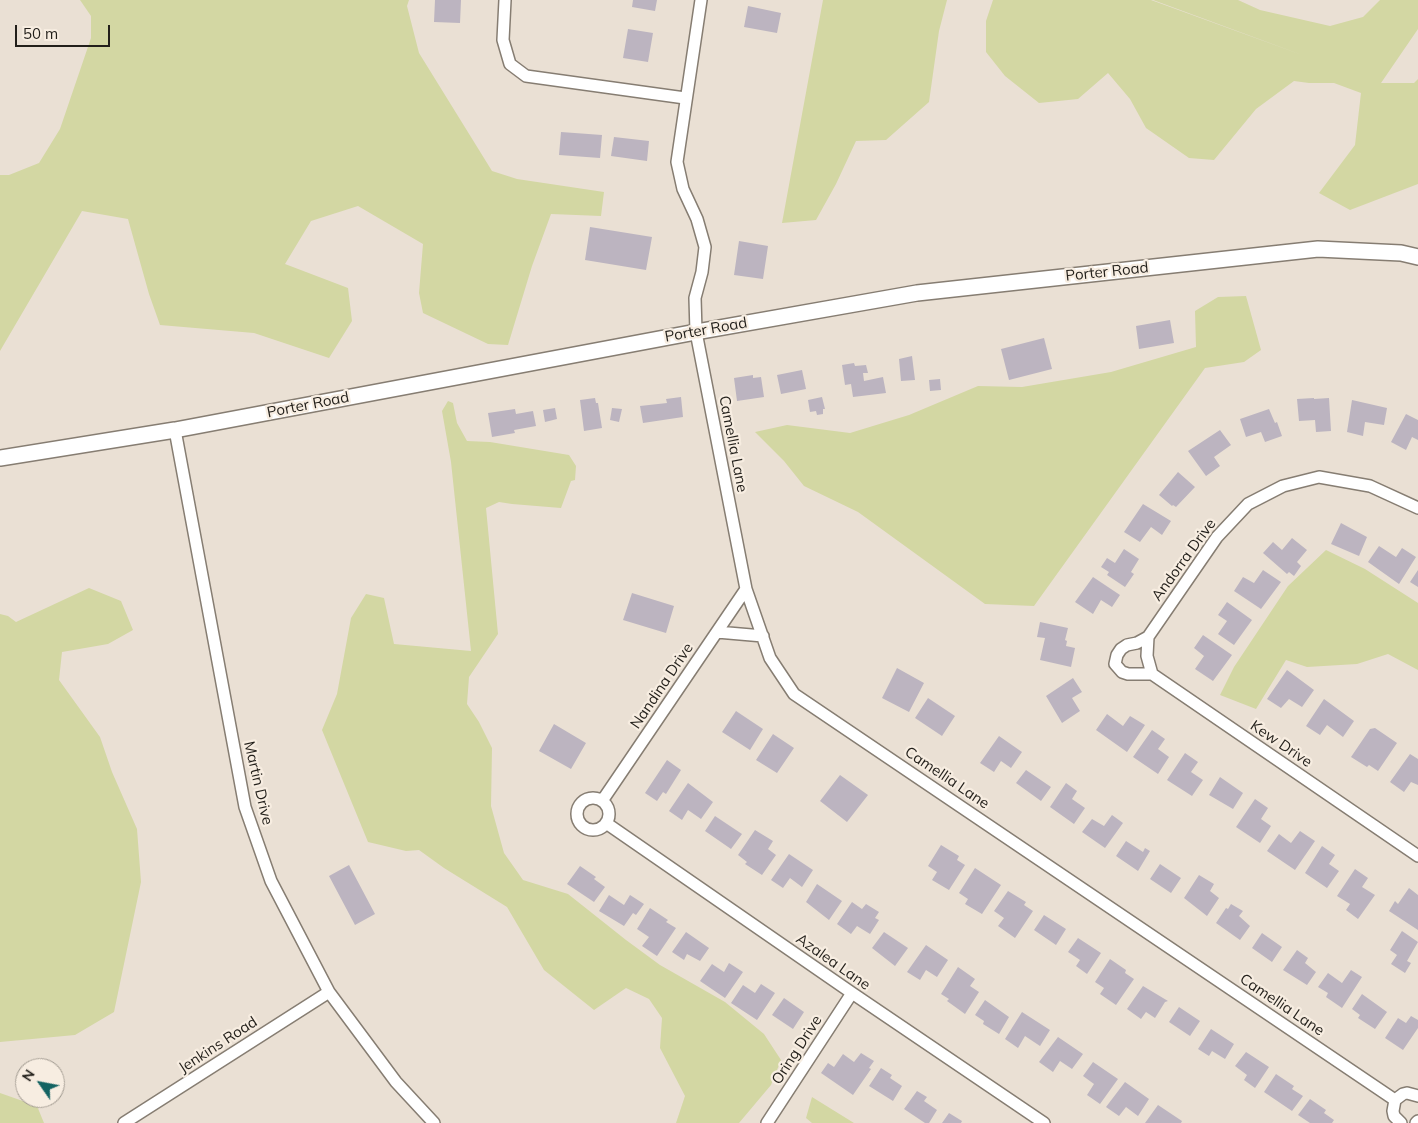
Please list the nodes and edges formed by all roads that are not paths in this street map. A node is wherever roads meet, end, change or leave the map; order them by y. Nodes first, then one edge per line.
1 (505, 0) edge
2 (701, 0) edge
3 (685, 98) junction
4 (1418, 257) edge
5 (696, 332) junction
6 (175, 430) junction
7 (0, 458) edge
8 (1418, 508) edge
9 (746, 589) junction
10 (717, 632) junction
11 (763, 636) junction
12 (1148, 637) junction
13 (1152, 674) junction
14 (602, 801) junction
15 (606, 822) junction
16 (1418, 856) edge
17 (329, 992) junction
18 (852, 994) junction
19 (1417, 1095) edge
20 (1395, 1100) junction
21 (124, 1123) edge
22 (434, 1123) edge
23 (767, 1123) edge
24 (1044, 1123) edge
25 (1401, 1123) edge

1 - 3 street
2 - 3 street, Camellia Lane
3 - 5 street, Camellia Lane
4 - 5 main road, Porter Road
5 - 6 main road, Porter Road
5 - 9 street, Camellia Lane
6 - 7 main road, Porter Road
6 - 17 street, Martin Drive
8 - 12 street, Andorra Drive
9 - 10 street, Nandina Drive
9 - 11 street, Camellia Lane
10 - 11 street
10 - 14 street, Nandina Drive
11 - 20 street, Camellia Lane
12 - 13 street
12 - 13 street
13 - 16 street, Kew Drive
14 - 15 street
14 - 15 street
15 - 18 street, Azalea Lane
17 - 21 street, Jenkins Road
17 - 22 street, Martin Drive
18 - 23 street, Oring Drive
18 - 24 street, Azalea Lane
19 - 20 street
20 - 25 street

